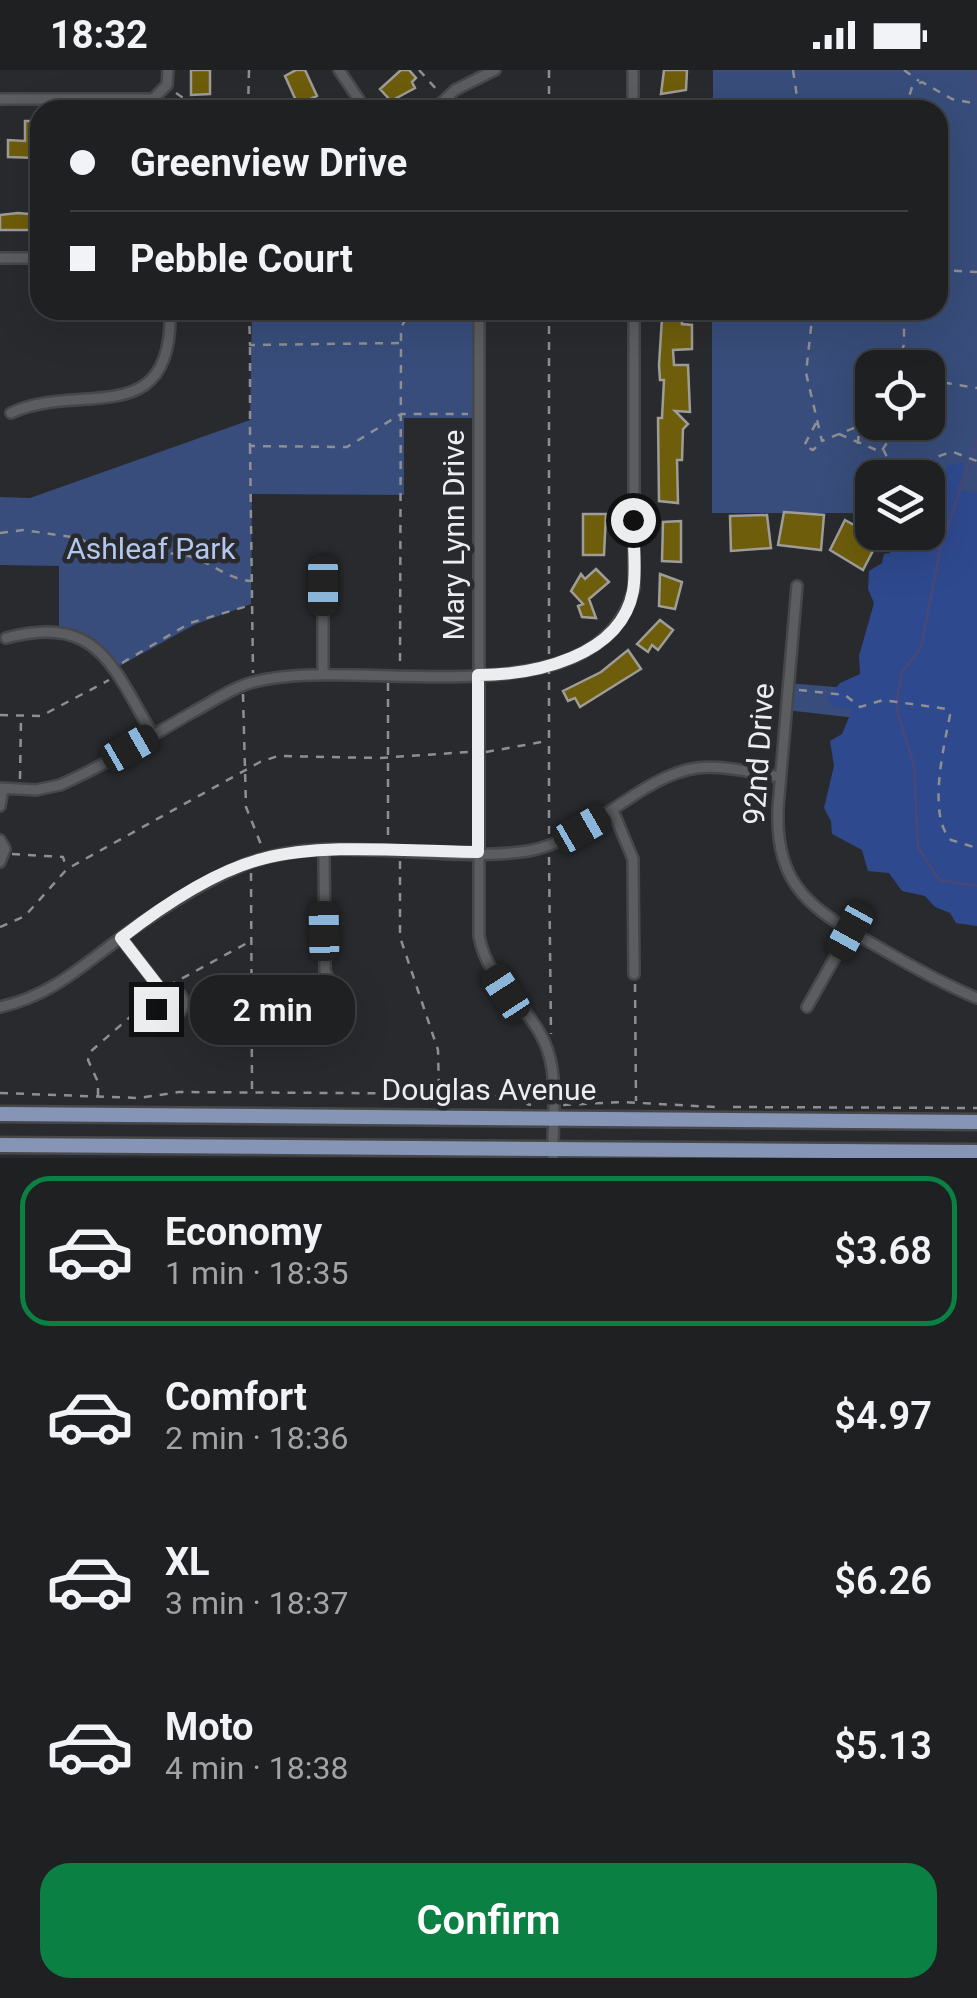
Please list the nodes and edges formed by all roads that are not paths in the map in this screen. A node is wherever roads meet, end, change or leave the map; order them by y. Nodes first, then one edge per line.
1 (168, 70) edge
2 (339, 70) edge
3 (495, 70) edge
4 (633, 70) edge
5 (0, 99) edge
6 (359, 100) edge
7 (445, 100) edge
8 (633, 100) edge
9 (0, 258) edge
10 (30, 258) edge
11 (169, 320) edge
12 (479, 320) edge
13 (634, 320) edge
14 (11, 414) dead end
15 (323, 586) dead end
16 (797, 586) dead end
17 (6, 638) dead end
18 (323, 674) junction
19 (478, 675) junction
20 (153, 735) junction
21 (780, 776) junction
22 (2, 788) edge
23 (0, 806) edge
24 (613, 811) junction
25 (0, 840) edge
26 (324, 852) junction
27 (478, 852) junction
28 (2, 858) edge
29 (850, 931) junction
30 (121, 938) junction
31 (634, 974) road end
32 (162, 990) road end
33 (334, 993) dead end
34 (977, 998) edge
35 (0, 1007) edge
36 (807, 1007) dead end
37 (556, 1112) junction
38 (0, 1114) edge
39 (977, 1122) edge
40 (0, 1145) edge
41 (977, 1152) edge
42 (553, 1154) edge

1 - 5 street
2 - 6 street
3 - 7 street
4 - 8 street
9 - 10 street
11 - 14 street
12 - 19 street, Mary Lynn Drive
13 - 19 street
15 - 18 street
16 - 21 street, 92nd Drive
17 - 20 street
18 - 19 street
18 - 20 street
19 - 27 street, Mary Lynn Drive
20 - 22 street
21 - 24 street
21 - 29 street, 92nd Drive
22 - 23 street
24 - 27 street
24 - 31 street
25 - 28 street
26 - 27 street
26 - 30 street
26 - 33 street
27 - 37 street, Mary Lynn Drive
29 - 34 street, 92nd Drive
29 - 36 street
30 - 32 street
30 - 35 street
37 - 38 main road, Douglas Avenue
37 - 39 main road, Douglas Avenue
37 - 42 street, Mary Lynn Drive
40 - 42 main road, Douglas Avenue
41 - 42 main road, Douglas Avenue

